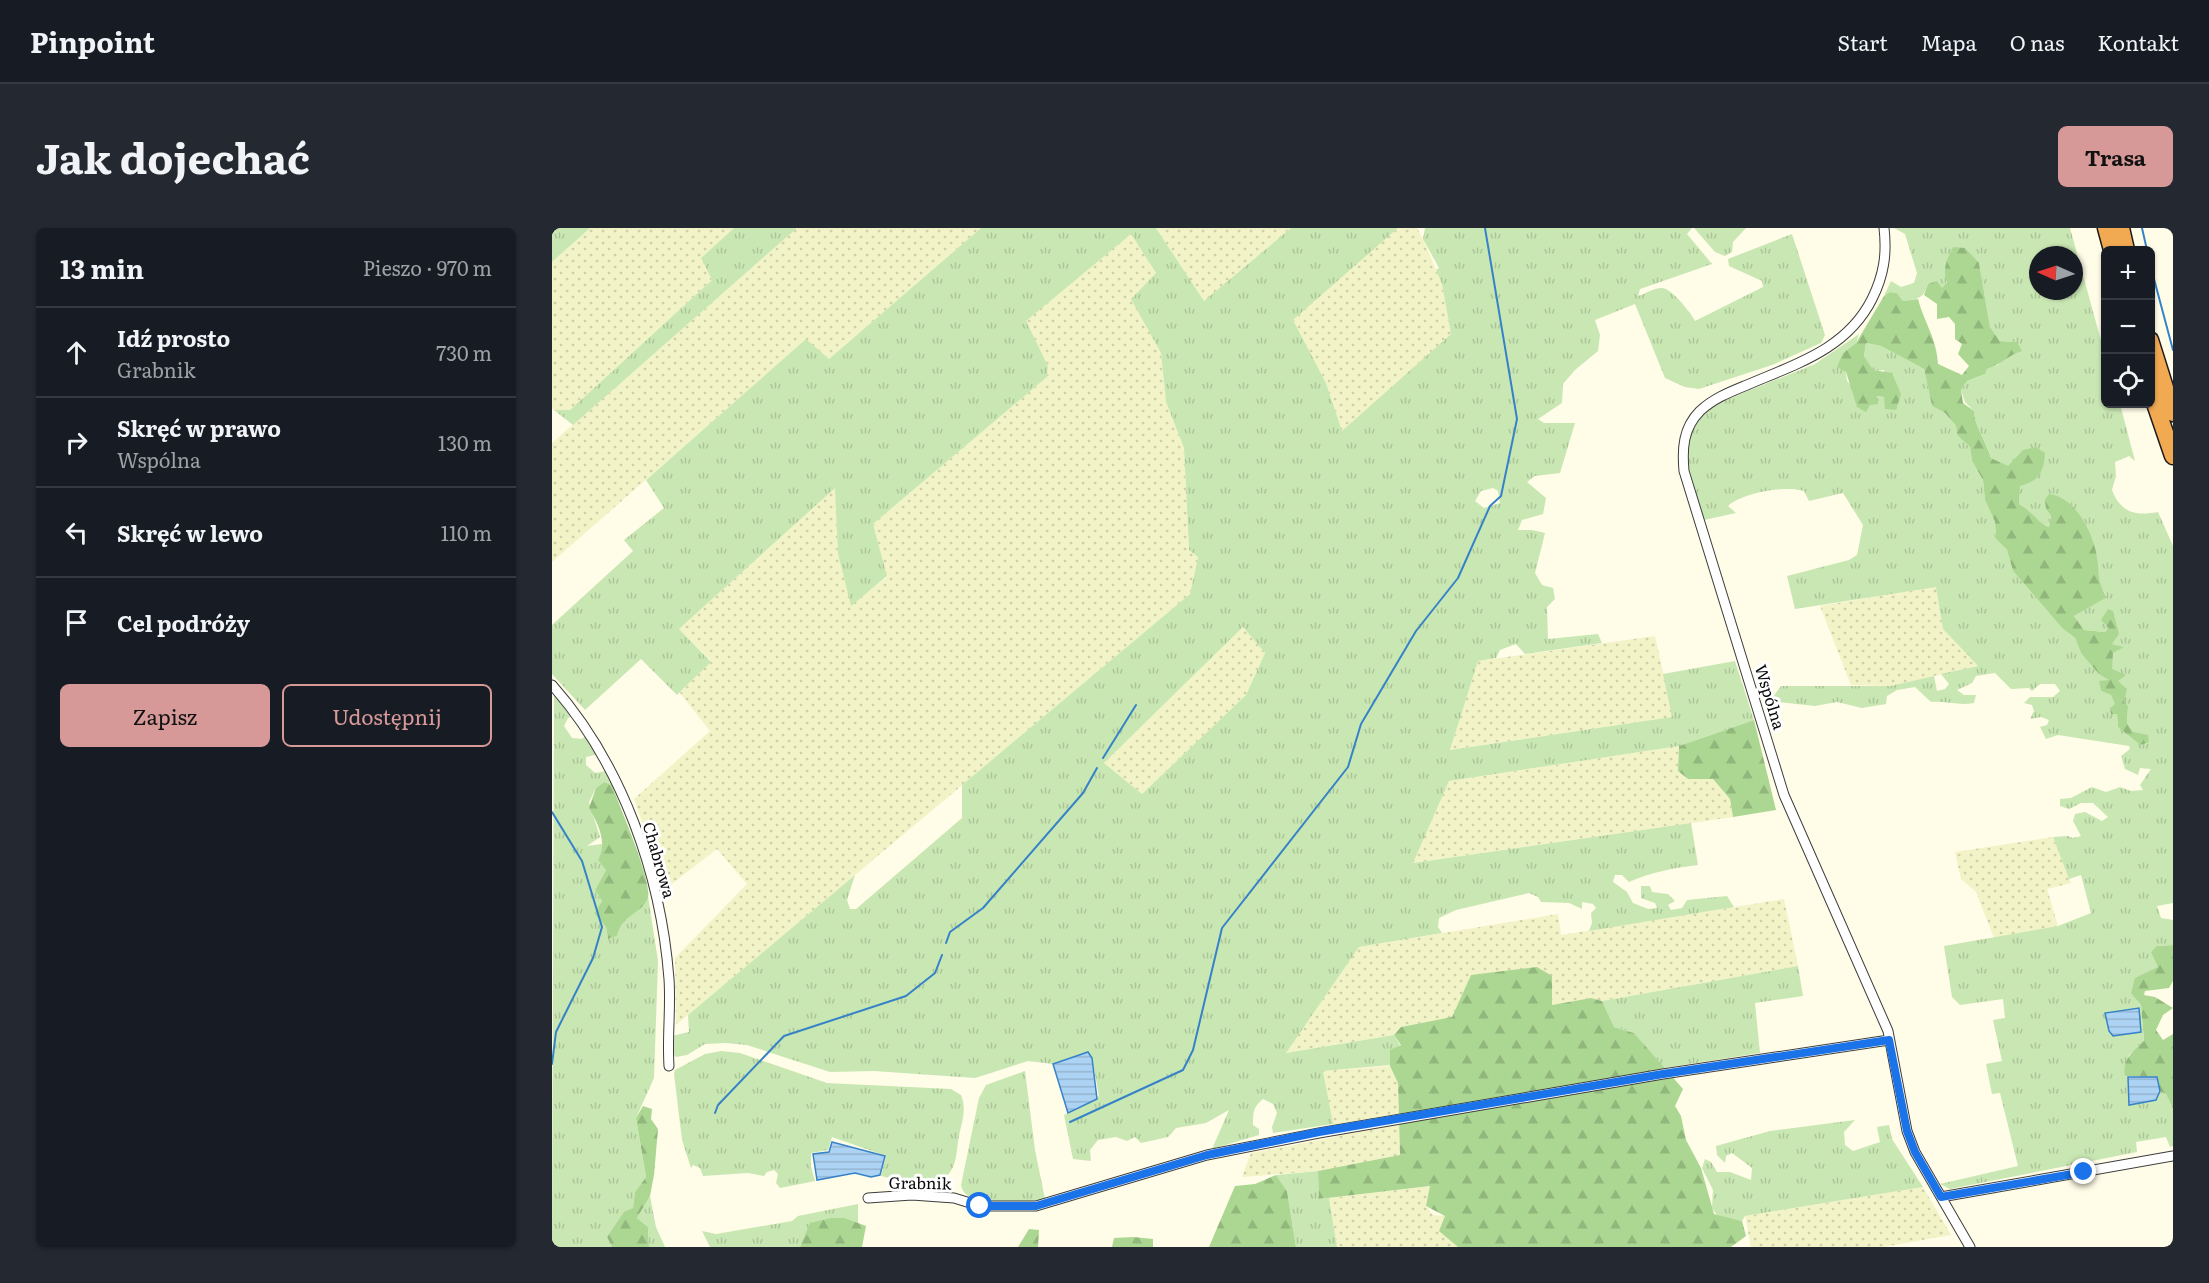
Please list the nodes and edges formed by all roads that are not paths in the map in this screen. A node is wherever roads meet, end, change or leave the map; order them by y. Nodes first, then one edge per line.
1 (1884, 228) edge
2 (2106, 228) edge
3 (2121, 228) edge
4 (2111, 246) edge
5 (2125, 246) edge
6 (2155, 353) edge
7 (2155, 401) edge
8 (2173, 413) edge
9 (2173, 456) edge
10 (552, 685) edge
11 (1889, 1040) junction
12 (669, 1066) dead end
13 (2173, 1156) edge
14 (1941, 1197) junction
15 (868, 1198) dead end
16 (1970, 1247) edge

1 - 11 street, Wspólna
2 - 4 highway
3 - 5 highway
6 - 8 highway
7 - 9 highway
10 - 12 street, Chabrowa
11 - 14 street, Wspólna
11 - 15 street, Grabnik
13 - 14 street
14 - 16 street, Wspólna

